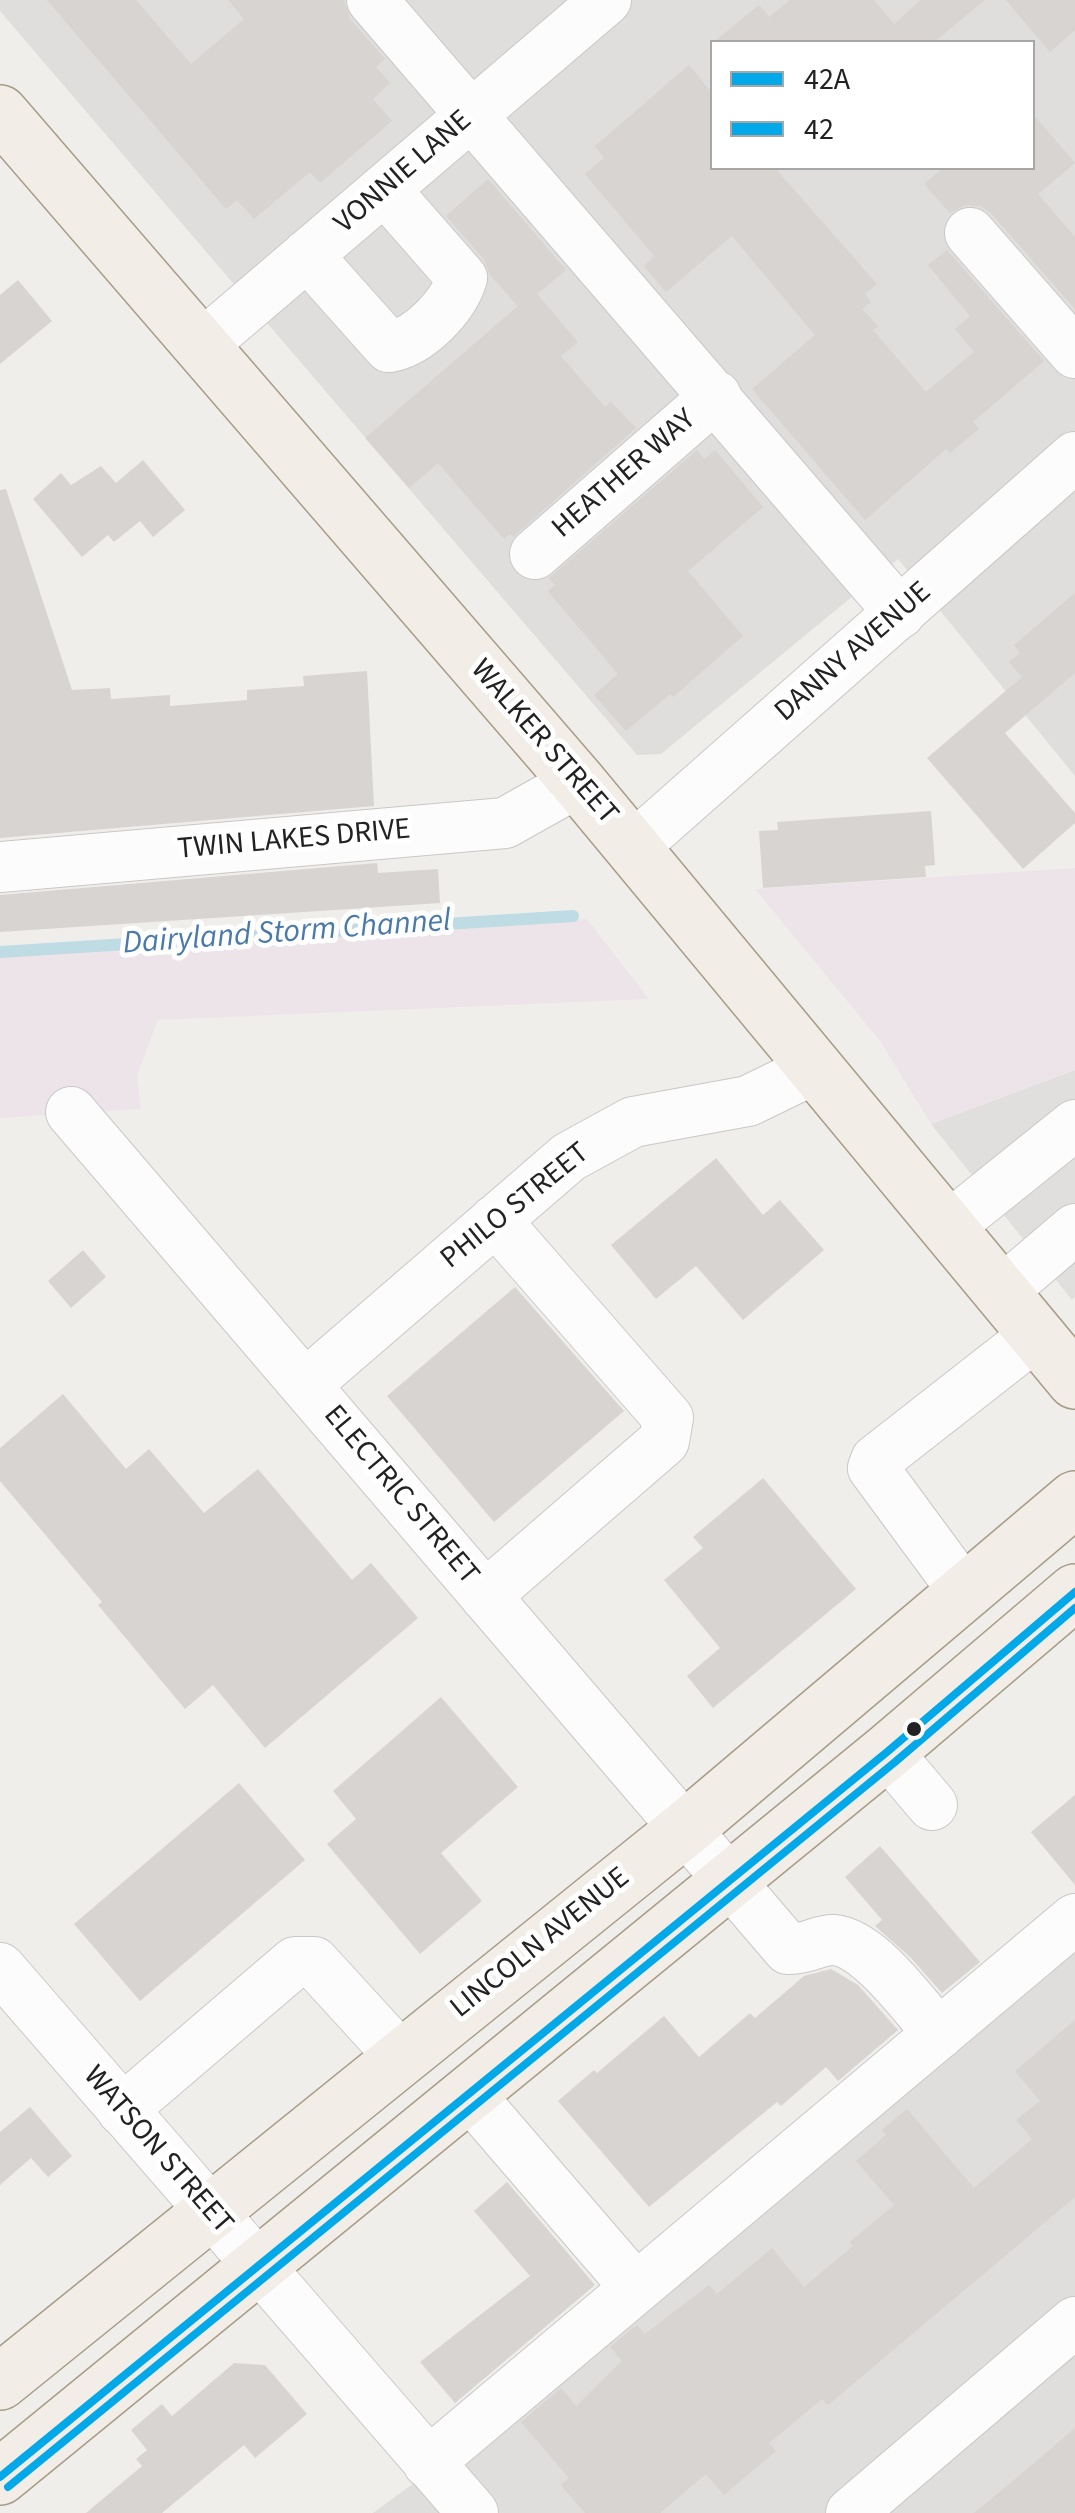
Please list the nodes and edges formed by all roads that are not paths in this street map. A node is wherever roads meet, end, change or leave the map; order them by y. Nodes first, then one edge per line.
1 (372, 0) edge
2 (606, 0) edge
3 (0, 113) edge
4 (472, 114) junction
5 (384, 190) junction
6 (970, 232) dead end
7 (308, 255) junction
8 (201, 346) junction
9 (1075, 353) edge
10 (716, 396) junction
11 (1075, 458) edge
12 (535, 554) dead end
13 (900, 612) junction
14 (578, 782) junction
15 (632, 848) junction
16 (0, 867) edge
17 (814, 1068) junction
18 (71, 1112) dead end
19 (1075, 1125) edge
20 (494, 1220) junction
21 (948, 1227) junction
22 (1075, 1229) edge
23 (1002, 1292) junction
24 (1036, 1334) junction
25 (1075, 1382) edge
26 (306, 1385) junction
27 (1075, 1500) edge
28 (1075, 1592) edge
29 (965, 1593) junction
30 (485, 1596) junction
31 (888, 1752) junction
32 (932, 1805) dead end
33 (684, 1828) junction
34 (728, 1882) junction
35 (1075, 1918) edge
36 (0, 1968) edge
37 (939, 2034) junction
38 (400, 2057) junction
39 (468, 2093) junction
40 (122, 2110) junction
41 (209, 2211) junction
42 (256, 2265) junction
43 (636, 2288) junction
44 (1075, 2322) edge
45 (0, 2382) edge
46 (428, 2462) junction
47 (0, 2476) edge
48 (870, 2507) edge
49 (473, 2513) edge

1 - 4 street
2 - 4 street, VONNIE LANE
3 - 8 main road, WALKER STREET
4 - 5 street, VONNIE LANE
4 - 10 street
5 - 7 street, VONNIE LANE
5 - 7 street
6 - 9 street
7 - 8 street, VONNIE LANE
8 - 14 main road, WALKER STREET
10 - 12 street, HEATHER WAY
10 - 13 street
11 - 13 street, DANNY AVENUE
13 - 15 street, DANNY AVENUE
14 - 15 main road, WALKER STREET
14 - 16 street, TWIN LAKES DRIVE
15 - 17 main road, WALKER STREET
17 - 20 street, PHILO STREET
17 - 21 main road, WALKER STREET
18 - 26 street, ELECTRIC STREET
19 - 21 street
20 - 26 street, PHILO STREET
20 - 30 street
21 - 23 main road, WALKER STREET
22 - 23 street
23 - 24 main road, WALKER STREET
24 - 25 main road, WALKER STREET
24 - 29 street
26 - 30 street, ELECTRIC STREET
27 - 29 main road, LINCOLN AVENUE
28 - 31 main road
29 - 33 main road, LINCOLN AVENUE
30 - 33 street, ELECTRIC STREET
31 - 32 street
31 - 34 main road
33 - 34 street, ELECTRIC STREET
33 - 38 main road, LINCOLN AVENUE
34 - 37 street, ELECTRIC STREET
34 - 39 main road
35 - 37 street
36 - 40 street, WATSON STREET
37 - 43 street
38 - 40 street
38 - 41 main road, LINCOLN AVENUE
39 - 42 main road
39 - 43 street
40 - 41 street, WATSON STREET
41 - 42 street, WATSON STREET
41 - 45 main road, LINCOLN AVENUE
42 - 46 street, WATSON STREET
42 - 47 main road
43 - 46 street
44 - 48 street
46 - 49 street, WATSON STREET

